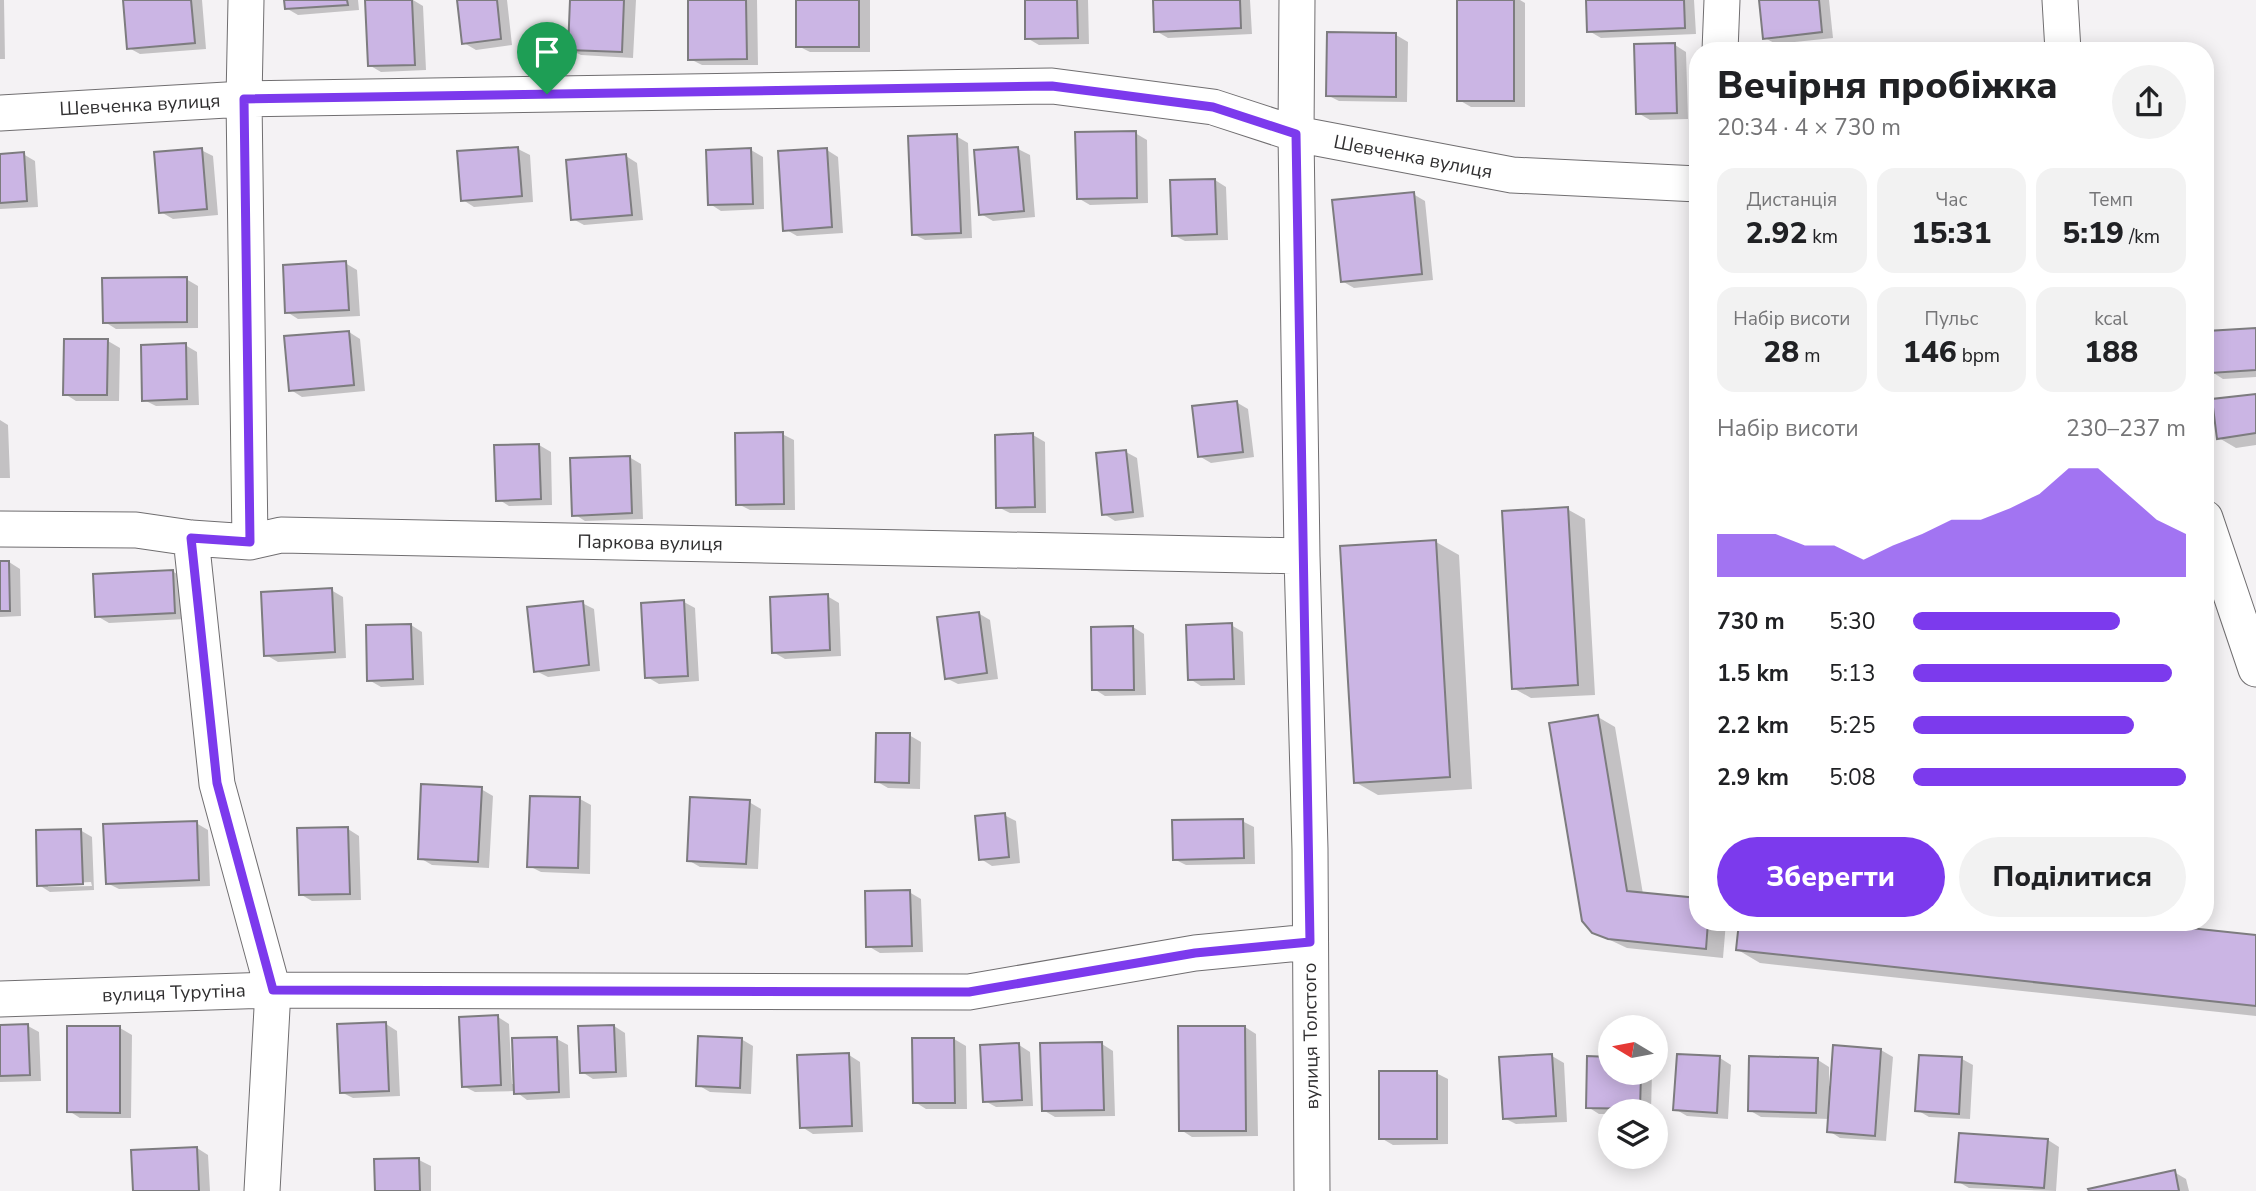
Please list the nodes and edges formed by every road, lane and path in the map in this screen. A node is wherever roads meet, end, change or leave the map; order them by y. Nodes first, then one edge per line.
1 (246, 0) edge
2 (1297, 0) edge
3 (1722, 0) edge
4 (2060, 0) edge
5 (1720, 42) edge
6 (2062, 42) edge
7 (244, 99) junction
8 (0, 113) edge
9 (1296, 134) junction
10 (1689, 184) edge
11 (0, 529) edge
12 (191, 538) junction
13 (250, 542) junction
14 (2214, 544) edge
15 (1302, 556) junction
16 (2256, 668) edge
17 (1310, 942) junction
18 (273, 990) junction
19 (0, 999) edge
20 (262, 1191) edge
21 (1312, 1191) edge

1 - 7 street
2 - 9 street, вулиця Толстого
3 - 5 street
4 - 6 street
7 - 8 street, Шевченка вулиця
7 - 9 street, Шевченка вулиця
7 - 13 street
9 - 10 street, Шевченка вулиця
9 - 15 street, вулиця Толстого
11 - 12 street, Паркова вулиця
12 - 13 street, Паркова вулиця
12 - 18 street
13 - 15 street, Паркова вулиця
14 - 16 street
15 - 17 street, вулиця Толстого
17 - 18 street, вулиця Турутіна
17 - 21 street, вулиця Толстого
18 - 19 street, вулиця Турутіна
18 - 20 street

